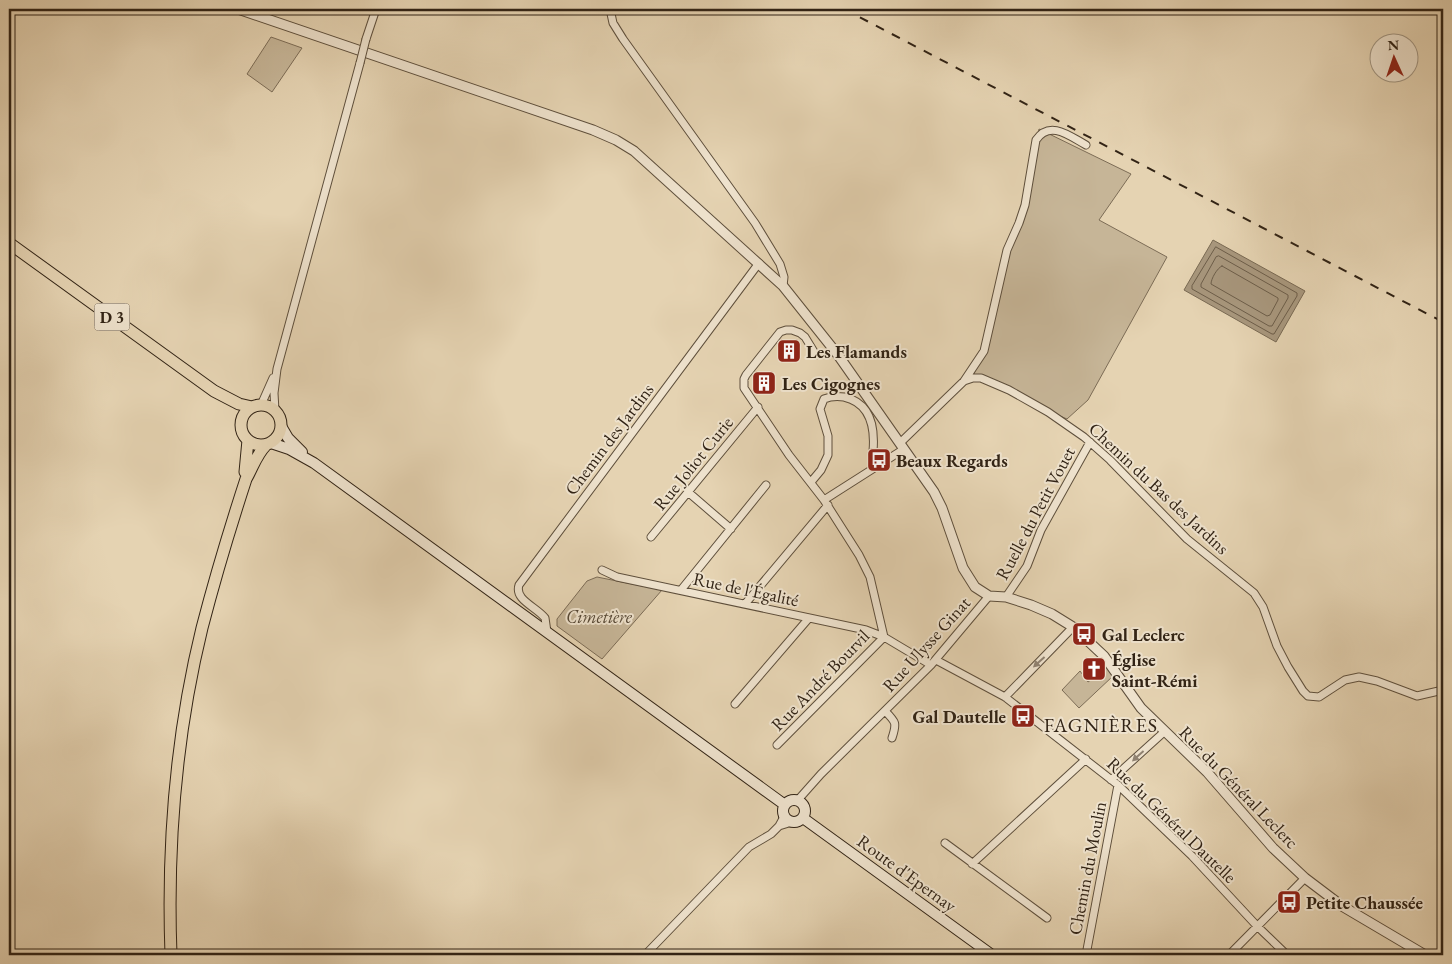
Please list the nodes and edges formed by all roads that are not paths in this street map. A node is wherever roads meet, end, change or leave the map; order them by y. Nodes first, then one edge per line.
1 (238, 9) edge
2 (376, 9) edge
3 (610, 9) edge
4 (1086, 146) dead end
5 (9, 243) edge
6 (759, 263) junction
7 (783, 286) junction
8 (816, 355) dead end
9 (277, 369) junction
10 (964, 381) junction
11 (214, 391) junction
12 (257, 406) junction
13 (758, 407) junction
14 (275, 411) junction
15 (241, 424) junction
16 (281, 426) junction
17 (248, 440) junction
18 (1090, 442) junction
19 (268, 444) junction
20 (902, 446) junction
21 (873, 452) dead end
22 (314, 463) junction
23 (246, 479) junction
24 (811, 482) junction
25 (766, 485) dead end
26 (688, 492) junction
27 (826, 502) junction
28 (731, 529) junction
29 (651, 537) dead end
30 (602, 570) dead end
31 (681, 590) junction
32 (989, 596) junction
33 (1006, 597) junction
34 (745, 604) junction
35 (809, 618) junction
36 (1073, 627) junction
37 (547, 632) junction
38 (884, 636) junction
39 (933, 662) junction
40 (1443, 690) edge
41 (1004, 697) junction
42 (735, 704) dead end
43 (885, 711) junction
44 (1164, 732) junction
45 (892, 738) dead end
46 (777, 745) dead end
47 (1086, 759) junction
48 (1111, 780) junction
49 (1118, 785) junction
50 (797, 801) junction
51 (787, 814) junction
52 (803, 818) junction
53 (944, 843) dead end
54 (972, 864) junction
55 (1305, 878) junction
56 (1047, 918) dead end
57 (1257, 926) junction
58 (1086, 953) edge
59 (171, 955) edge
60 (644, 955) edge
61 (992, 955) edge
62 (1094, 955) edge
63 (1229, 955) edge
64 (1287, 955) edge
65 (1425, 955) edge

1 - 6 street
2 - 9 street, bridge
3 - 7 street
4 - 10 street
5 - 11 main road, D 3
6 - 7 street
6 - 37 street, Chemin des Jardins
7 - 20 street
8 - 13 street
9 - 12 street
9 - 14 street
10 - 18 street, Chemin du Bas des Jardins
10 - 20 street
11 - 12 main road, D 3
11 - 15 main road, D 3
12 - 14 main road
12 - 15 main road
13 - 24 street
13 - 26 street, Rue Joliot Curie
14 - 16 main road
15 - 17 main road
16 - 19 main road
16 - 22 main road
17 - 19 main road
17 - 23 main road
18 - 33 street, Ruelle du Petit Vouet
18 - 40 street, Chemin du Bas des Jardins
19 - 22 main road
19 - 23 main road
20 - 27 street
20 - 32 street
21 - 24 street
22 - 37 main road
23 - 59 main road
24 - 27 street
25 - 28 street
26 - 28 street
26 - 29 street, Rue Joliot Curie
27 - 34 street
27 - 38 street
28 - 31 street
30 - 31 street, Rue de l'Égalité
31 - 34 street, Rue de l'Égalité
32 - 33 street, Rue du Général Leclerc
32 - 39 street, Rue Ulysse Ginat
33 - 36 street, Rue du Général Leclerc
34 - 35 street, Rue de l'Égalité
35 - 38 street, Rue de l'Égalité
35 - 42 street
36 -> 41 street
36 - 44 street, Rue du Général Leclerc
37 - 51 main road
38 - 39 street, Rue du Général Dautelle
38 - 46 street, Rue André Bourvil
39 - 41 street, Rue du Général Dautelle
39 - 43 street, Rue Ulysse Ginat
41 - 47 street, Rue du Général Dautelle
43 - 45 street, Rue Ulysse Ginat
43 - 50 street, Rue Ulysse Ginat
44 -> 48 street
44 - 55 street, Rue du Général Leclerc
47 - 48 street, Rue du Général Dautelle
47 - 54 street
48 - 49 street, Rue du Général Dautelle
49 - 57 street, Rue du Général Dautelle
49 - 58 street, Chemin du Moulin
50 - 51 main road
50 - 52 main road
51 - 52 main road
51 - 60 street
52 - 61 main road, Route d'Epernay
53 - 54 street
54 - 56 street
55 - 57 street
55 - 65 street, Rue du Général Leclerc
57 - 63 street
57 - 64 street, Rue du Général Dautelle
58 - 62 street

